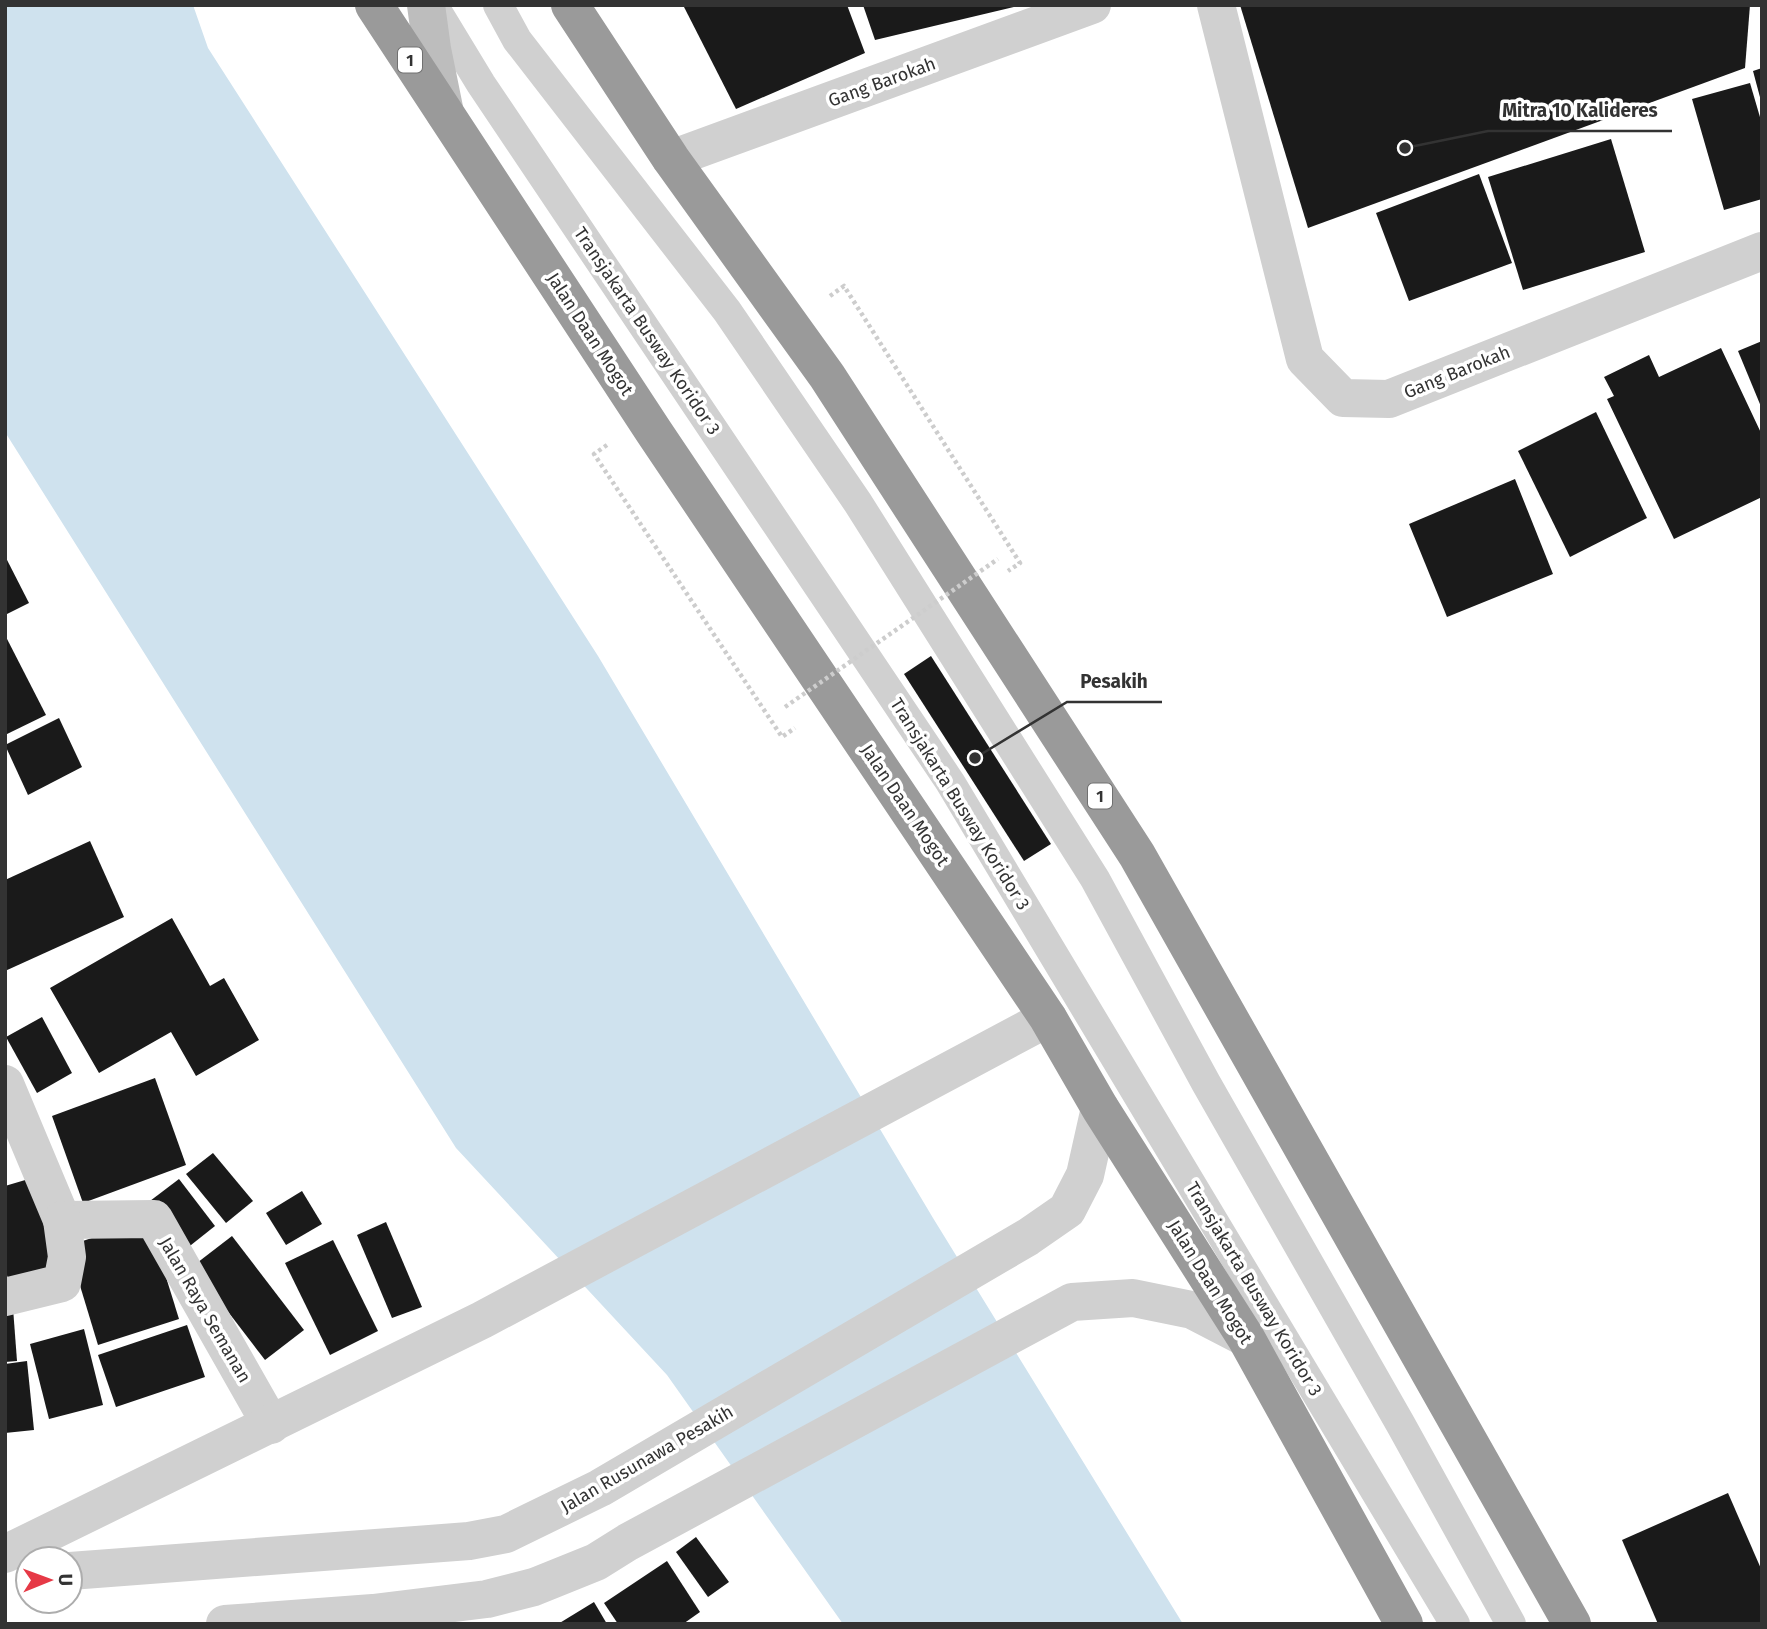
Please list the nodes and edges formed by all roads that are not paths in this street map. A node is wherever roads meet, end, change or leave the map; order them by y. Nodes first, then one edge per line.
1 (374, 5) edge
2 (426, 5) edge
3 (433, 5) edge
4 (498, 5) edge
5 (570, 5) edge
6 (1092, 5) edge
7 (1216, 5) edge
8 (446, 115) junction
9 (671, 159) junction
10 (1762, 251) edge
11 (1048, 1018) junction
12 (5, 1084) edge
13 (1100, 1108) junction
14 (62, 1220) junction
15 (5, 1297) edge
16 (1246, 1338) junction
17 (271, 1425) junction
18 (5, 1553) edge
19 (84, 1570) edge
20 (374, 1618) edge
21 (225, 1624) edge
22 (1404, 1624) edge
23 (1455, 1624) edge
24 (1511, 1624) edge
25 (1572, 1624) edge

1 - 8 highway, Jalan Daan Mogot / 1
2 - 8 main road
3 - 23 lane, Transjakarta Busway Koridor 3
4 - 24 lane
5 - 9 highway, 1
6 - 9 street, Gang Barokah
7 - 10 street, Gang Barokah
8 - 11 highway, Jalan Daan Mogot / 1
9 - 25 highway, 1
11 - 13 highway, Jalan Daan Mogot / 1
11 - 17 street
12 - 14 street
13 - 16 highway, Jalan Daan Mogot / 1
13 - 19 street, Jalan Rusunawa Pesakih
14 - 15 street
14 - 17 street, Jalan Raya Semanan
16 - 20 street
16 - 22 highway, Jalan Daan Mogot / 1
17 - 18 street
20 - 21 street

